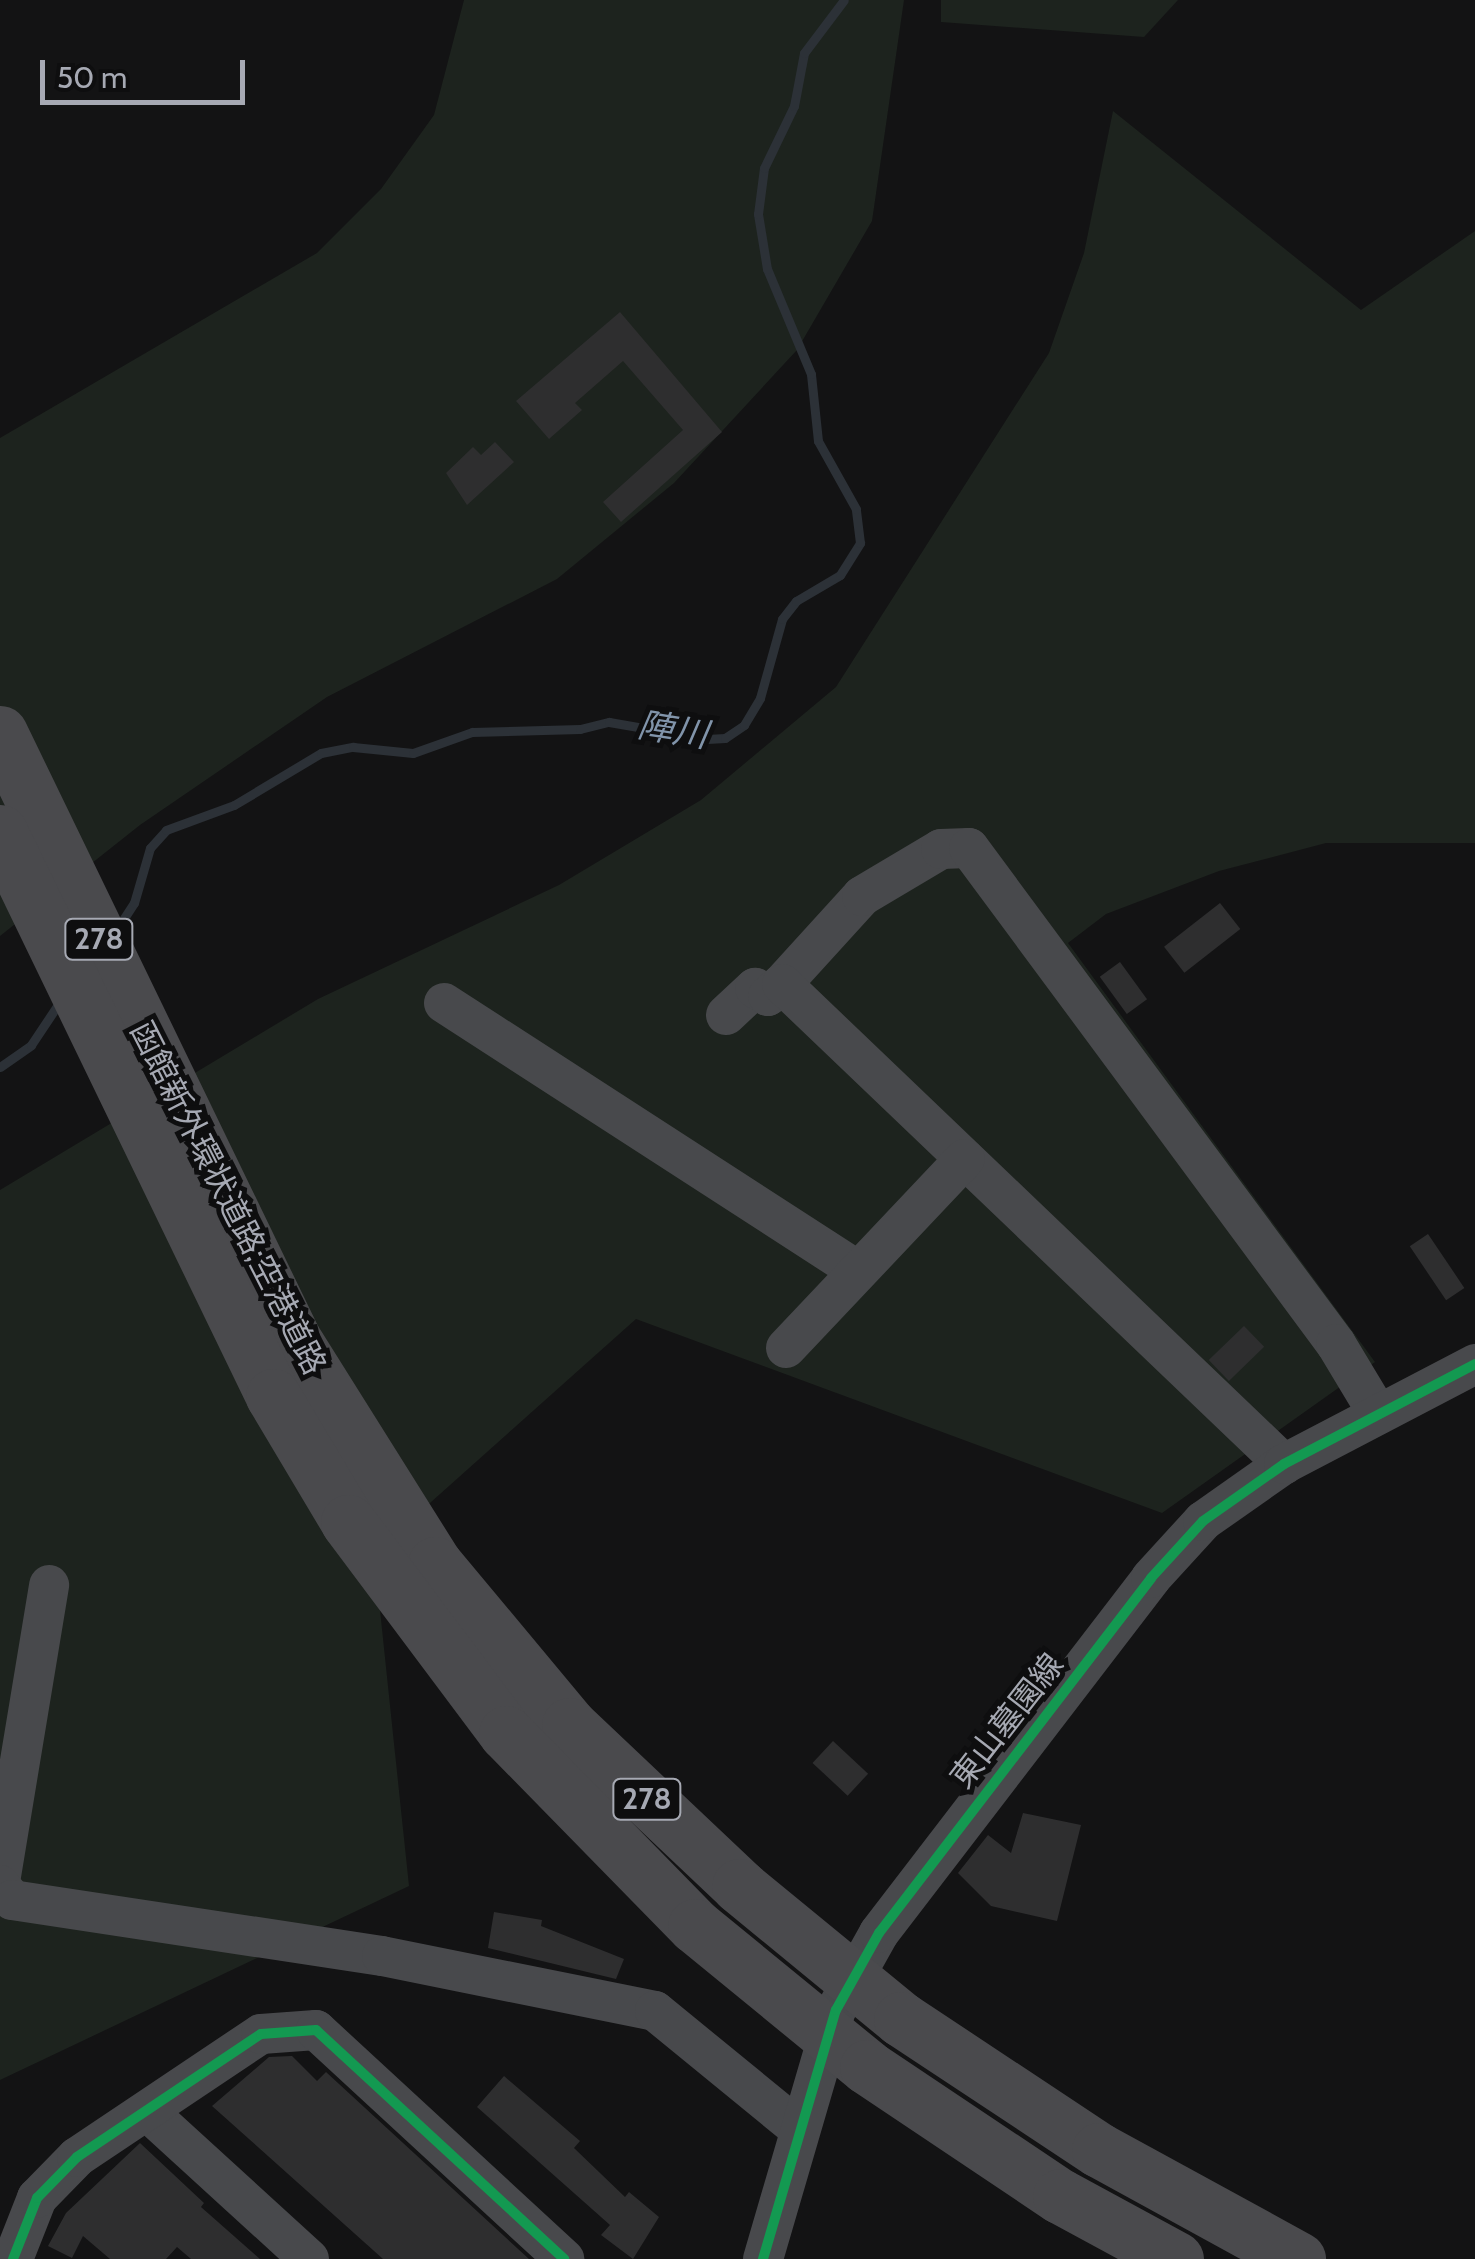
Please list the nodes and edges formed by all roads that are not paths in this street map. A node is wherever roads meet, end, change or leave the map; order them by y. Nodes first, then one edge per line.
1 (0, 733) edge
2 (0, 832) edge
3 (782, 984) junction
4 (444, 1003) dead end
5 (726, 1015) dead end
6 (178, 1156) junction
7 (965, 1159) junction
8 (858, 1272) junction
9 (786, 1348) dead end
10 (1475, 1364) edge
11 (1378, 1414) junction
12 (1284, 1464) junction
13 (49, 1585) dead end
14 (0, 1883) edge
15 (148, 2112) junction
16 (799, 2129) junction
17 (13, 2259) edge
18 (309, 2259) edge
19 (564, 2259) edge
20 (763, 2259) edge
21 (1176, 2259) edge
22 (1298, 2259) edge

1 - 6 highway, 函館新外環状道路;空港道路 / 278
2 - 6 highway, 函館新外環状道路;空港道路 / 278
3 - 5 street
3 - 7 street
3 - 11 street
4 - 8 street
6 - 21 highway, 函館新外環状道路;空港道路 / 278
6 - 22 highway, 函館新外環状道路;空港道路 / 278
7 - 8 street
7 - 12 street
8 - 9 street
10 - 11 street, 東山墓園線
11 - 12 street, 東山墓園線
12 - 16 street, 東山墓園線
13 - 14 street
14 - 16 street
15 - 17 street
15 - 18 street
15 - 19 street
16 - 20 street, 東山墓園線

